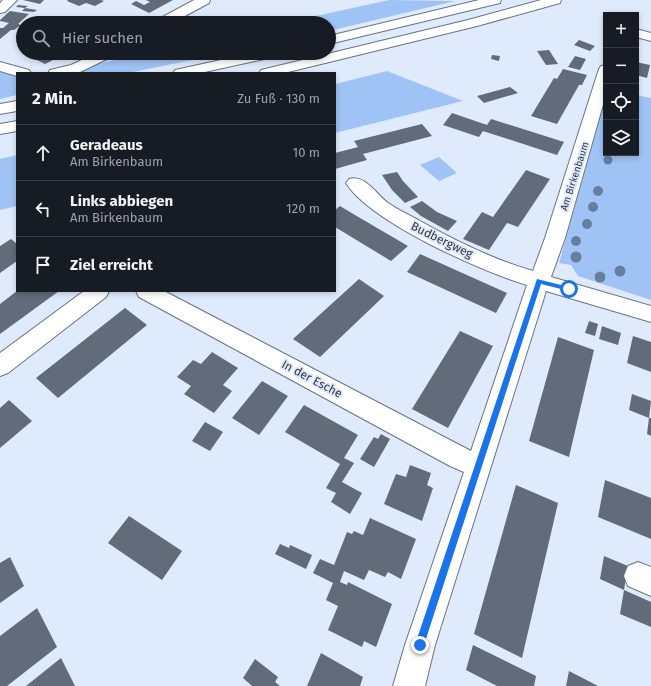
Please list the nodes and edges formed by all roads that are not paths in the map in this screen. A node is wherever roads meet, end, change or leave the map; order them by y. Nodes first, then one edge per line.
1 (11, 0) edge
2 (204, 0) edge
3 (495, 0) edge
4 (555, 0) edge
5 (0, 9) edge
6 (175, 16) edge
7 (639, 35) edge
8 (651, 37) edge
9 (336, 38) edge
10 (336, 56) edge
11 (94, 60) edge
12 (240, 60) edge
13 (320, 60) edge
14 (0, 66) edge
15 (21, 72) edge
16 (60, 72) edge
17 (185, 72) edge
18 (270, 72) edge
19 (603, 79) edge
20 (16, 106) edge
21 (0, 109) edge
22 (16, 126) edge
23 (0, 129) edge
24 (355, 184) dead end
25 (539, 281) junction
26 (97, 292) edge
27 (148, 292) edge
28 (651, 314) edge
29 (0, 366) edge
30 (479, 466) junction
31 (409, 686) edge

1 - 5 main road
2 - 6 main road
3 - 9 main road
4 - 10 main road
7 - 8 main road
11 - 16 main road
12 - 17 main road
13 - 18 main road
14 - 15 main road
19 - 25 main road, Am Birkenbaum
20 - 21 main road
22 - 23 main road
24 - 25 main road, Budbergweg
25 - 28 main road
25 - 30 main road, Am Birkenbaum
26 - 29 main road
27 - 30 main road, In der Esche
30 - 31 main road, Am Birkenbaum

